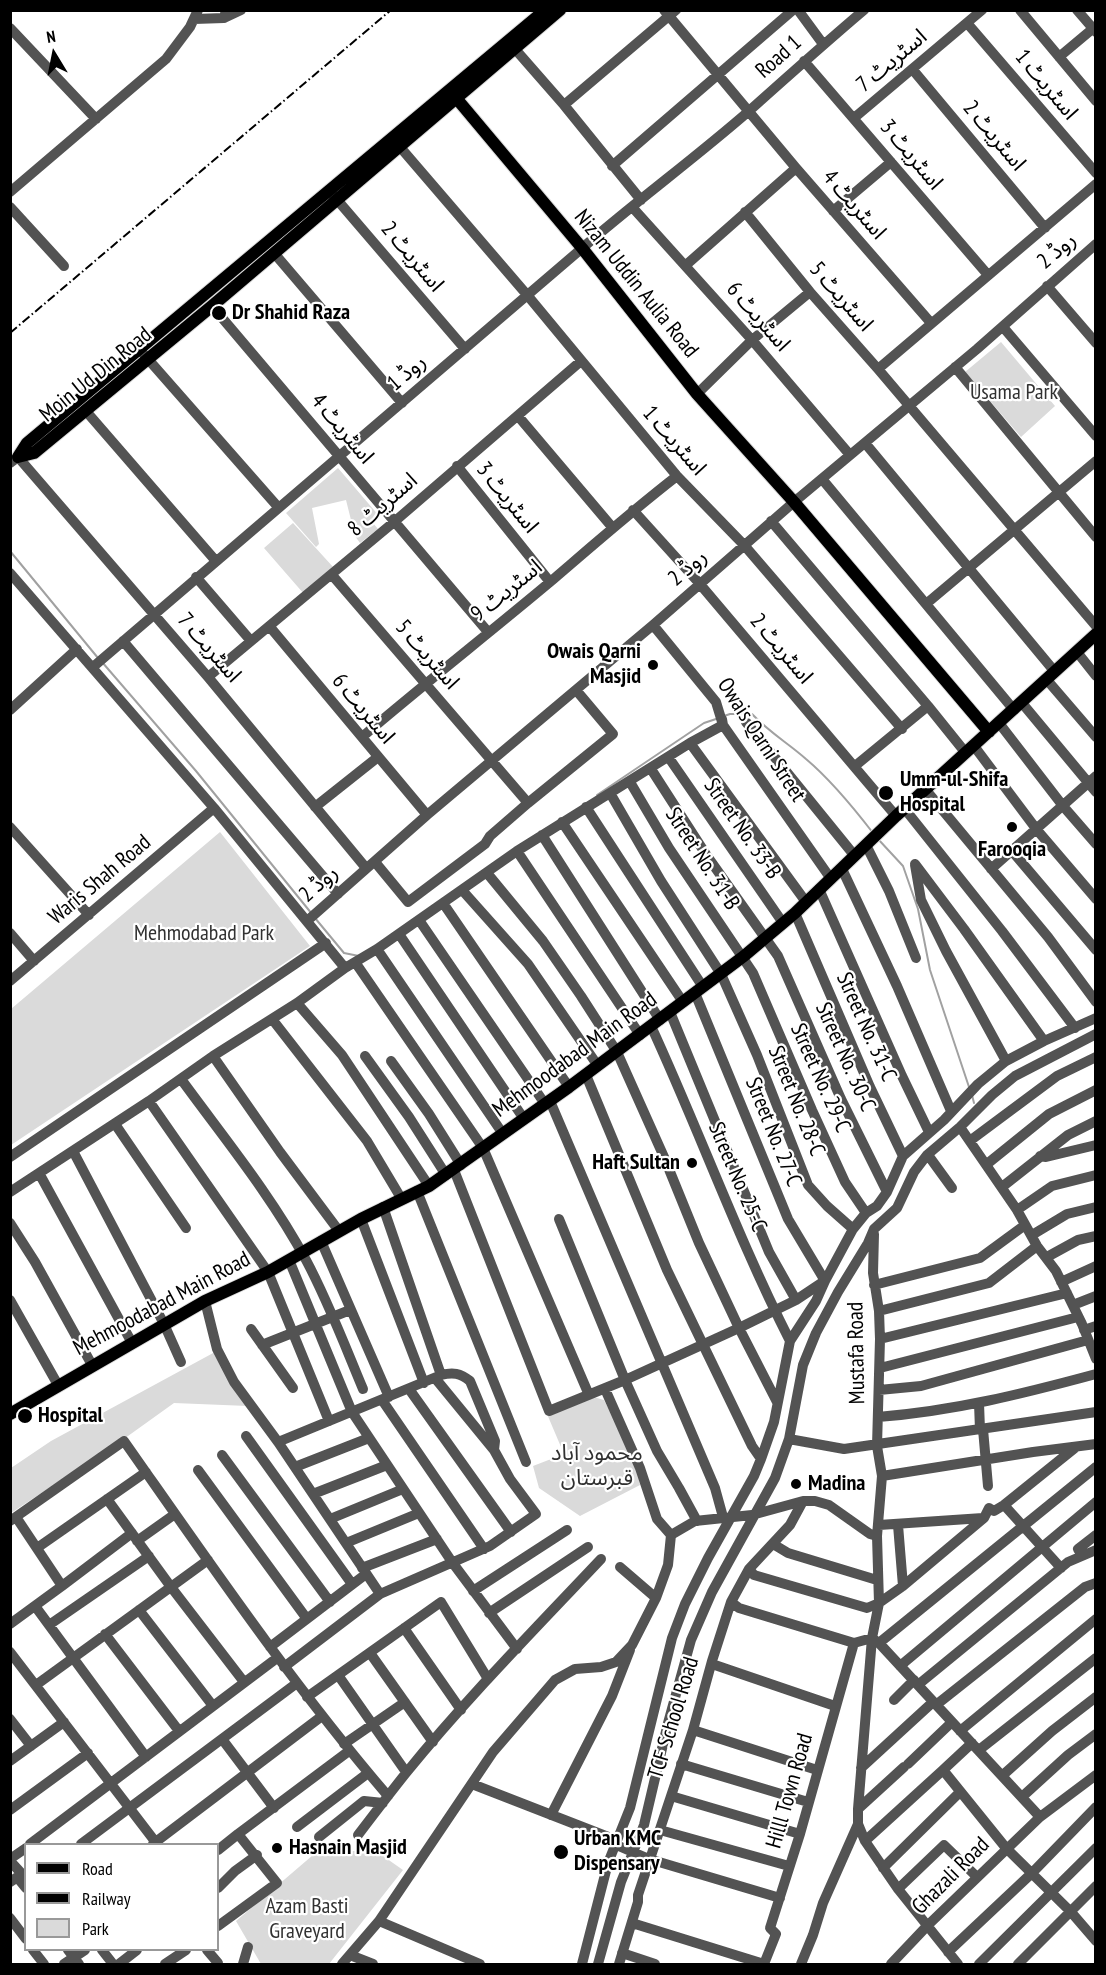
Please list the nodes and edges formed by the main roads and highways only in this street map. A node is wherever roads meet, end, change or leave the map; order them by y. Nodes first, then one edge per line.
1 (545, 10) edge
2 (560, 10) edge
3 (453, 95) junction
4 (333, 195) junction
5 (240, 273) junction
6 (144, 355) junction
7 (14, 460) edge
8 (1095, 634) edge
9 (989, 732) junction
10 (10, 1414) edge

1 - 3 main road, Moin Ud Din Road
2 - 3 main road, Moin Ud Din Road
3 - 4 main road, Moin Ud Din Road
3 - 4 main road, Moin Ud Din Road
3 - 9 main road, Nizam Uddin Aulia Road
4 - 5 main road, Moin Ud Din Road
4 - 5 main road, Moin Ud Din Road
5 - 6 main road, Moin Ud Din Road
5 - 6 main road, Moin Ud Din Road
6 - 7 main road, Moin Ud Din Road
6 - 7 main road, Moin Ud Din Road
8 - 9 main road, Mehmoodabad Main Road
9 - 10 main road, Mehmoodabad Main Road

